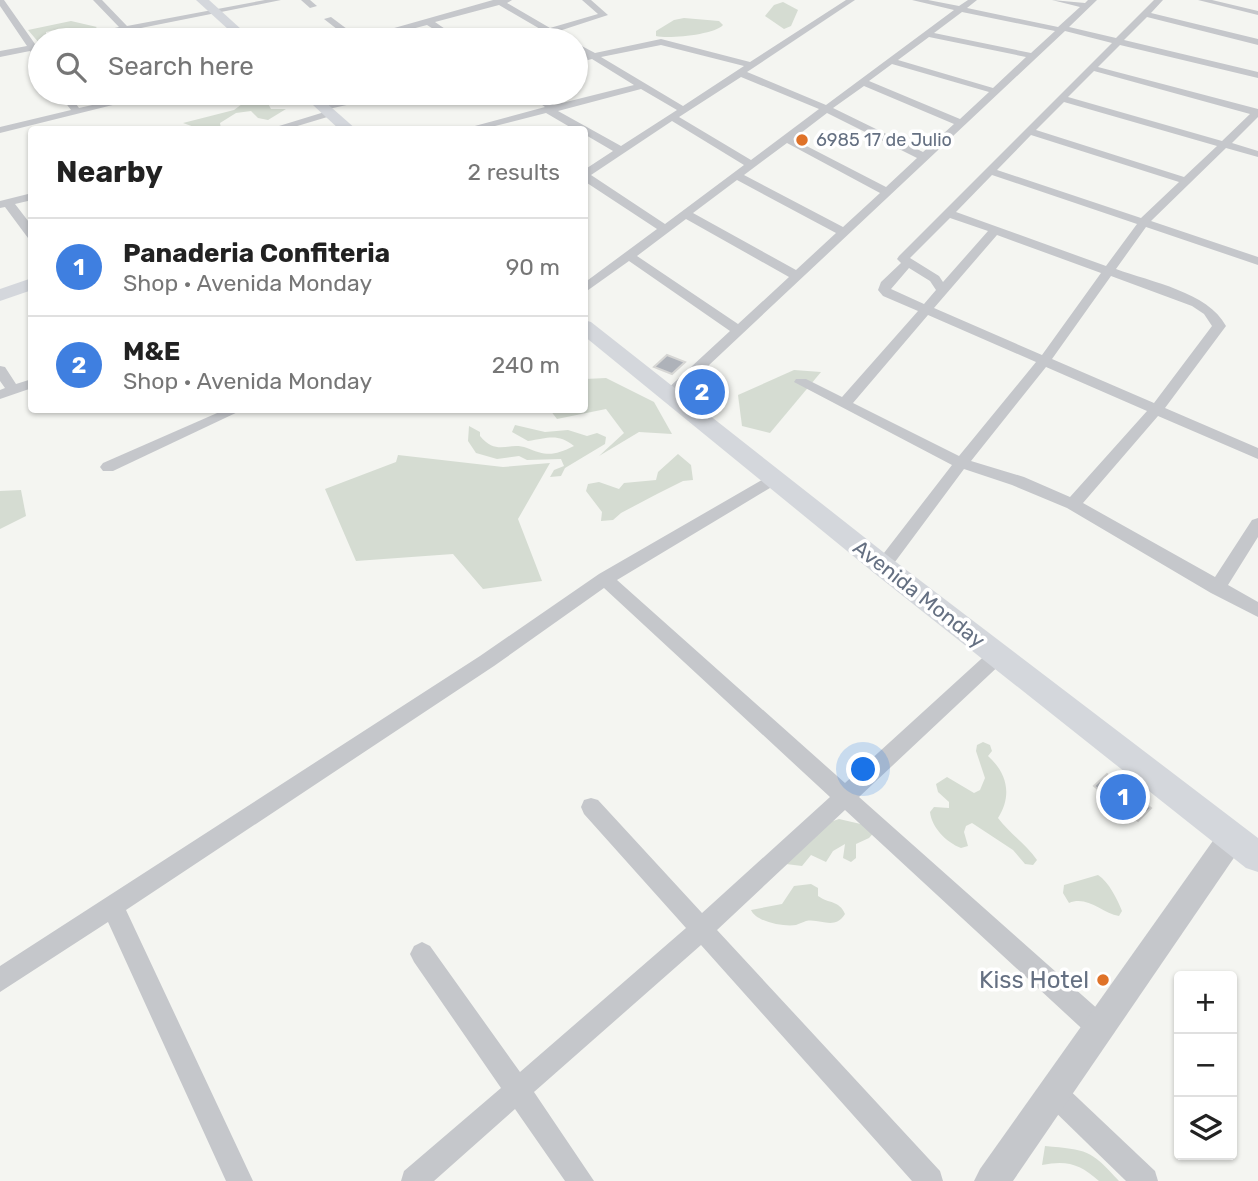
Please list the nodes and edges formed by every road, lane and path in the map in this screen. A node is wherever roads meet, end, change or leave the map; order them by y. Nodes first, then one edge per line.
1 (0, 0) edge
2 (97, 0) edge
3 (202, 0) edge
4 (278, 0) edge
5 (305, 0) edge
6 (586, 0) edge
7 (849, 0) edge
8 (916, 0) edge
9 (973, 0) edge
10 (1056, 0) edge
11 (1158, 0) edge
12 (1202, 0) edge
13 (502, 1) edge
14 (1089, 3) edge
15 (313, 6) dead end
16 (961, 9) junction
17 (215, 12) junction
18 (1258, 13) edge
19 (1145, 14) junction
20 (328, 19) dead end
21 (430, 23) junction
22 (125, 28) edge
23 (131, 28) edge
24 (233, 28) edge
25 (341, 28) edge
26 (409, 28) edge
27 (438, 28) edge
28 (544, 28) edge
29 (559, 28) edge
30 (1062, 29) junction
31 (927, 34) junction
32 (28, 36) edge
33 (1119, 40) junction
34 (1258, 41) edge
35 (28, 48) edge
36 (588, 53) edge
37 (0, 54) edge
38 (1033, 56) junction
39 (596, 57) junction
40 (588, 58) edge
41 (891, 61) junction
42 (751, 65) junction
43 (1092, 68) junction
44 (740, 73) junction
45 (1258, 75) edge
46 (863, 82) junction
47 (640, 86) junction
48 (995, 91) junction
49 (1061, 98) junction
50 (588, 99) edge
51 (72, 105) edge
52 (103, 105) edge
53 (322, 105) edge
54 (348, 105) edge
55 (546, 105) edge
56 (566, 105) edge
57 (551, 109) junction
58 (827, 109) junction
59 (328, 110) junction
60 (684, 110) junction
61 (76, 111) junction
62 (1258, 113) edge
63 (672, 117) junction
64 (961, 123) junction
65 (282, 126) edge
66 (346, 126) edge
67 (481, 126) edge
68 (578, 126) edge
69 (0, 130) edge
70 (1030, 131) junction
71 (588, 132) edge
72 (786, 139) junction
73 (1224, 145) junction
74 (621, 151) junction
75 (1258, 154) edge
76 (924, 157) junction
77 (751, 165) junction
78 (990, 171) junction
79 (588, 172) edge
80 (737, 176) junction
81 (588, 178) edge
82 (1186, 181) junction
83 (887, 192) junction
84 (28, 197) edge
85 (4, 204) edge
86 (948, 213) junction
87 (686, 214) junction
88 (1144, 222) junction
89 (665, 229) junction
90 (995, 230) junction
91 (28, 231) edge
92 (844, 232) junction
93 (629, 256) junction
94 (1258, 261) edge
95 (907, 264) junction
96 (1109, 272) junction
97 (797, 276) junction
98 (28, 285) edge
99 (588, 286) edge
100 (942, 290) junction
101 (0, 295) edge
102 (929, 309) junction
103 (588, 329) edge
104 (738, 330) junction
105 (1045, 360) junction
106 (0, 370) edge
107 (802, 382) dead end
108 (28, 384) edge
109 (7, 392) edge
110 (670, 394) junction
111 (845, 403) junction
112 (1156, 409) junction
113 (223, 413) edge
114 (1258, 454) edge
115 (961, 463) junction
116 (107, 467) dead end
117 (774, 478) junction
118 (1073, 504) junction
119 (1258, 524) edge
120 (883, 566) junction
121 (605, 579) junction
122 (1217, 588) junction
123 (1258, 610) edge
124 (998, 655) junction
125 (845, 796) junction
126 (591, 807) dead end
127 (1232, 837) junction
128 (1258, 857) edge
129 (112, 906) junction
130 (702, 929) junction
131 (422, 954) dead end
132 (0, 980) edge
133 (1100, 1028) junction
134 (517, 1089) junction
135 (1054, 1093) junction
136 (240, 1181) edge
137 (414, 1181) edge
138 (581, 1181) edge
139 (930, 1181) edge
140 (992, 1181) edge
141 (1145, 1181) edge

1 - 32 street
2 - 22 street
3 - 17 main road
4 - 17 street
5 - 15 street
6 - 29 street
7 - 42 street
8 - 16 street
9 - 16 street
10 - 14 street
11 - 19 street
12 - 18 street
13 - 21 street
13 - 28 street
14 - 30 street
16 - 30 street
16 - 31 street
17 - 23 street
17 - 24 main road
19 - 33 street
19 - 34 street
20 - 25 street
21 - 26 street
21 - 27 street
30 - 33 street
30 - 38 street
31 - 38 street
31 - 41 street
33 - 43 street
33 - 45 street
35 - 37 street
36 - 39 street
38 - 48 street
39 - 40 street
39 - 42 street
39 - 47 street
41 - 46 street
41 - 48 street
42 - 44 street
43 - 49 street
43 - 62 street
44 - 58 street
44 - 60 street
46 - 58 street
46 - 64 street
47 - 50 street
47 - 60 street
48 - 64 street
49 - 70 street
49 - 73 street
51 - 61 street
52 - 61 street
53 - 59 main road
54 - 59 street
55 - 57 street
56 - 57 street
57 - 67 street
57 - 68 street
58 - 72 street
58 - 76 street
59 - 65 street
59 - 66 main road
60 - 63 street
61 - 69 street
62 - 73 street
63 - 74 street
63 - 77 street
64 - 76 street
70 - 78 street
70 - 82 street
71 - 74 street
72 - 77 street
72 - 83 street
73 - 75 street
73 - 82 street
74 - 79 street
76 - 83 street
77 - 80 street
78 - 86 street
78 - 88 street
80 - 87 street
80 - 92 street
81 - 89 street
82 - 88 street
83 - 92 street
84 - 85 street
85 - 91 street
86 - 90 street
86 - 95 street
87 - 89 street
87 - 97 street
88 - 94 street
88 - 96 street
89 - 93 street
90 - 96 street
90 - 100 street
92 - 97 street
93 - 99 street
93 - 104 street
95 - 100 street
95 - 102 street
96 - 105 street
96 - 112 street
97 - 104 street
98 - 101 main road
100 - 102 street
102 - 105 street
102 - 111 street
103 - 110 main road, Avenida Monday
104 - 110 street
105 - 112 street
105 - 115 street
106 - 109 street
107 - 111 street
108 - 109 street
110 - 117 main road, Avenida Monday
111 - 115 street
112 - 114 street
112 - 118 street
113 - 116 street
115 - 118 street
115 - 120 street
117 - 120 main road, Avenida Monday
117 - 121 street
118 - 122 street
119 - 122 street
120 - 124 main road, Avenida Monday
121 - 125 street
121 - 129 street
122 - 123 street
124 - 125 street
124 - 127 main road, Avenida Monday
125 - 130 street
125 - 133 street
126 - 130 street
127 - 128 main road, Avenida Monday
127 - 133 street
129 - 132 street
129 - 136 street
130 - 134 street
130 - 139 street
131 - 134 street
133 - 135 street
134 - 137 street
134 - 138 street
135 - 140 street
135 - 141 street

